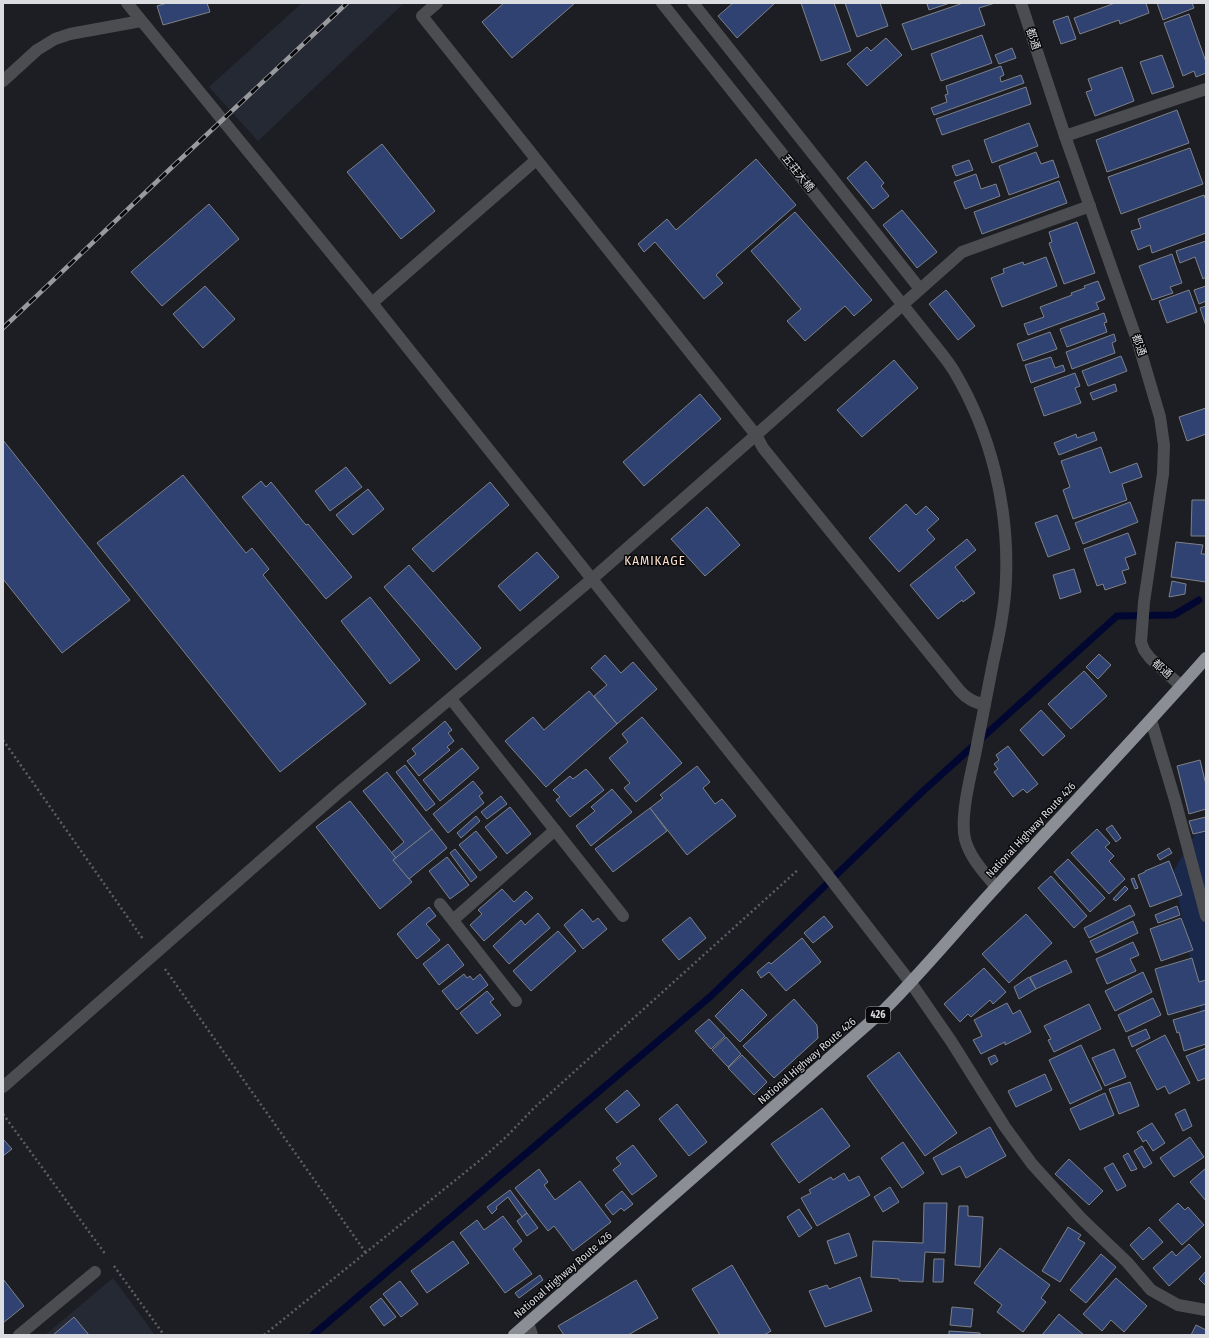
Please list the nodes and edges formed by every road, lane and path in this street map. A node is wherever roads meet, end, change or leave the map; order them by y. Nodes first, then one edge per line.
1 (127, 3) edge
2 (437, 3) edge
3 (662, 3) edge
4 (693, 3) edge
5 (1021, 3) edge
6 (141, 21) junction
7 (3, 81) edge
8 (1206, 89) edge
9 (1066, 136) junction
10 (536, 160) junction
11 (1090, 206) junction
12 (920, 289) junction
13 (372, 303) junction
14 (756, 436) junction
15 (592, 579) junction
16 (1206, 658) edge
17 (1181, 686) junction
18 (451, 699) junction
19 (984, 709) junction
20 (1151, 720) junction
21 (3, 740) edge
22 (555, 830) junction
23 (816, 860) junction
24 (996, 887) junction
25 (440, 904) dead end
26 (623, 916) dead end
27 (1206, 916) edge
28 (453, 920) junction
29 (154, 954) junction
30 (911, 983) junction
31 (516, 1001) dead end
32 (3, 1087) edge
33 (3, 1114) edge
34 (366, 1253) junction
35 (109, 1259) dead end
36 (114, 1266) dead end
37 (95, 1272) dead end
38 (1206, 1310) edge
39 (528, 1323) junction
40 (18, 1335) edge
41 (164, 1335) edge
42 (264, 1335) edge
43 (514, 1335) edge
44 (532, 1335) edge

1 - 6 street
2 - 10 street
3 - 19 street, 五荘大橋, bridge
4 - 12 street
5 - 9 street, 都通
6 - 7 street
6 - 13 street
8 - 9 street
9 - 11 street, 都通
10 - 13 street
10 - 14 street
11 - 12 street
11 - 17 street, 都通
12 - 14 street
13 - 15 street
14 - 15 street
14 - 19 street
15 - 18 street
15 - 23 street
16 - 17 highway, National Highway Route 426 / 426
17 - 20 highway, National Highway Route 426 / 426
18 - 22 street
18 - 29 street
19 - 24 street, 五荘大橋
20 - 24 highway, National Highway Route 426 / 426
20 - 27 street
21 - 29 path
22 - 26 street
22 - 28 street
23 - 30 street
23 - 34 path
24 - 30 highway, National Highway Route 426 / 426
25 - 28 street
28 - 31 street
29 - 32 street
29 - 34 path
30 - 38 street
30 - 39 highway, National Highway Route 426 / 426
33 - 35 path
34 - 42 path
36 - 41 path
37 - 40 street
39 - 43 highway, National Highway Route 426 / 426
39 - 44 street

